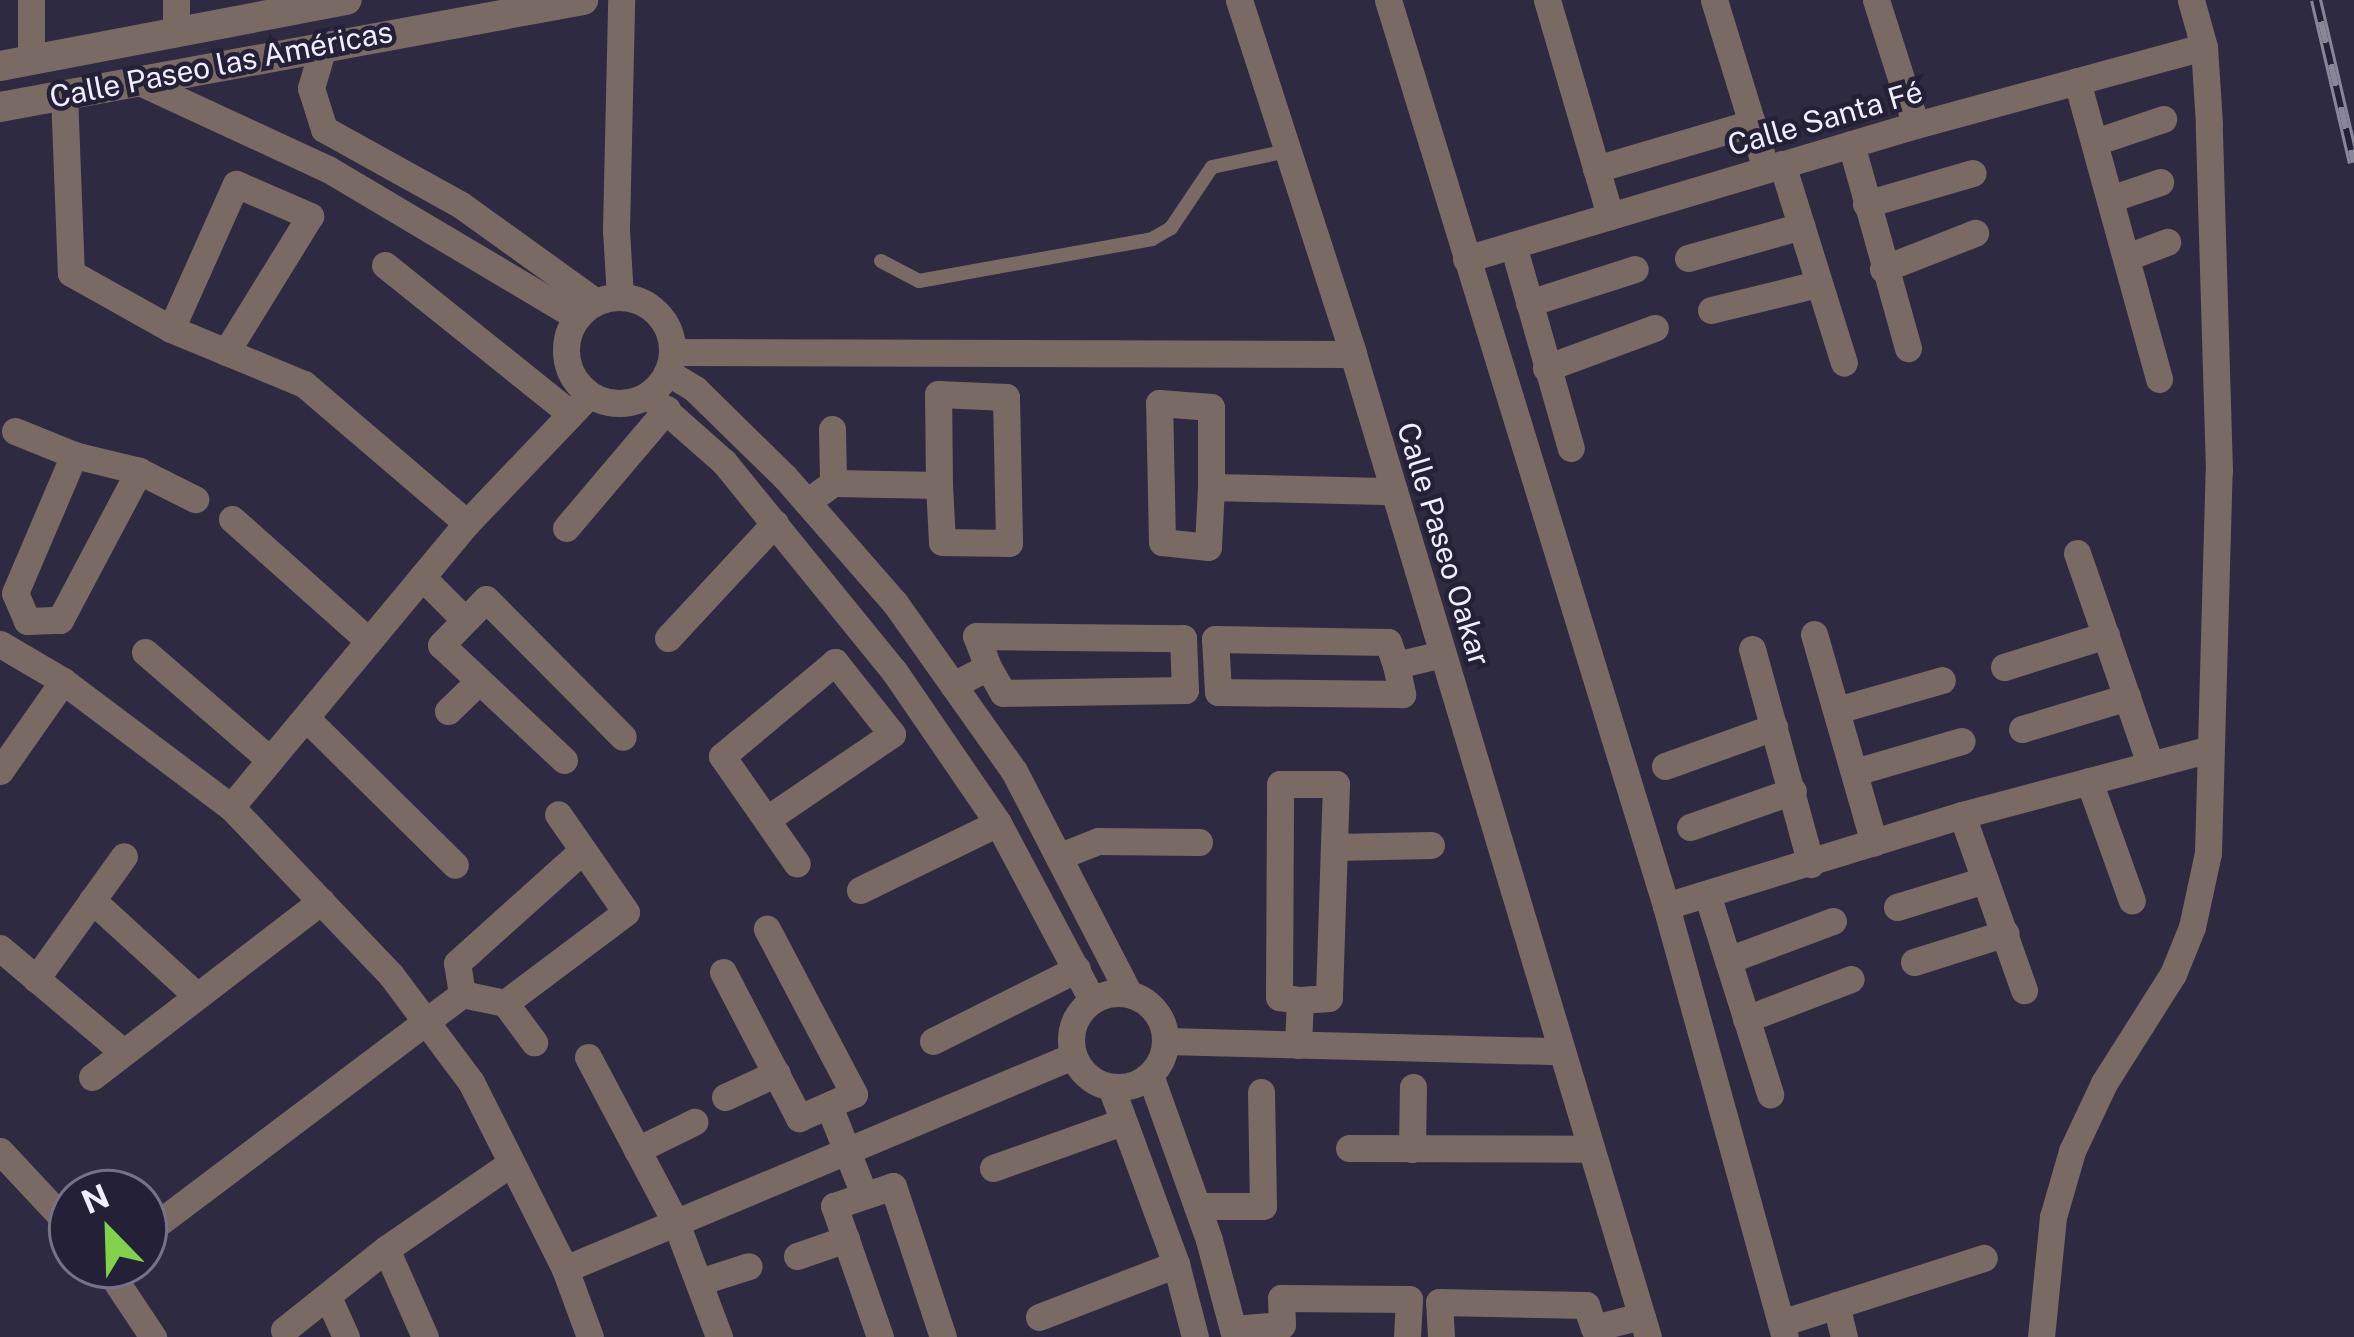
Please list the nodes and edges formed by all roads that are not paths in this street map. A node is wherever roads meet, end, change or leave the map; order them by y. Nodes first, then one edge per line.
1 (31, 0) edge
2 (176, 0) edge
3 (584, 0) edge
4 (621, 0) edge
5 (1239, 0) edge
6 (1388, 0) edge
7 (1547, 0) edge
8 (1714, 0) edge
9 (1876, 0) edge
10 (2191, 0) edge
11 (336, 1) edge
12 (466, 9) edge
13 (176, 32) junction
14 (324, 44) junction
15 (2204, 46) junction
16 (15, 63) edge
17 (133, 79) junction
18 (2077, 81) junction
19 (64, 94) junction
20 (0, 107) edge
21 (2163, 119) dead end
22 (1752, 123) junction
23 (1916, 125) junction
24 (2095, 142) junction
25 (1851, 144) junction
26 (1287, 151) junction
27 (1774, 166) junction
28 (1596, 169) junction
29 (1973, 173) dead end
30 (2161, 182) dead end
31 (2110, 199) junction
32 (1866, 204) junction
33 (1610, 215) junction
34 (1802, 226) junction
35 (1975, 233) dead end
36 (2167, 242) dead end
37 (1513, 245) junction
38 (2127, 256) junction
39 (1688, 258) dead end
40 (1466, 260) junction
41 (881, 261) dead end
42 (385, 265) dead end
43 (1635, 269) dead end
44 (1883, 269) junction
45 (1818, 284) junction
46 (1529, 303) junction
47 (598, 305) junction
48 (1711, 310) dead end
49 (1655, 328) dead end
50 (172, 329) junction
51 (1908, 348) dead end
52 (226, 352) junction
53 (1353, 354) junction
54 (670, 362) junction
55 (1844, 363) dead end
56 (1546, 368) junction
57 (2159, 379) dead end
58 (657, 402) junction
59 (580, 404) junction
60 (832, 429) dead end
61 (15, 431) dead end
62 (1571, 448) dead end
63 (74, 455) junction
64 (139, 471) junction
65 (833, 483) junction
66 (939, 485) junction
67 (1211, 488) junction
68 (1394, 490) junction
69 (195, 499) dead end
70 (807, 502) junction
71 (232, 519) dead end
72 (467, 523) junction
73 (775, 523) junction
74 (566, 528) dead end
75 (2077, 553) dead end
76 (422, 578) junction
77 (464, 619) junction
78 (27, 621) junction
79 (1814, 634) dead end
80 (2106, 635) junction
81 (668, 638) dead end
82 (369, 641) junction
83 (6, 647) edge
84 (1752, 650) dead end
85 (145, 652) dead end
86 (1442, 654) junction
87 (1396, 664) junction
88 (988, 667) junction
89 (2004, 667) dead end
90 (894, 671) junction
91 (1942, 680) dead end
92 (63, 681) junction
93 (478, 682) junction
94 (952, 685) junction
95 (860, 694) junction
96 (2127, 697) junction
97 (1837, 710) junction
98 (448, 711) dead end
99 (306, 718) junction
100 (1774, 727) junction
101 (2022, 729) dead end
102 (623, 737) dead end
103 (1962, 741) dead end
104 (2207, 749) junction
105 (270, 760) junction
106 (564, 760) dead end
107 (2150, 764) junction
108 (1665, 766) dead end
109 (0, 770) edge
110 (1855, 772) junction
111 (2089, 781) junction
112 (1793, 791) junction
113 (231, 807) junction
114 (558, 814) dead end
115 (1962, 815) junction
116 (766, 819) junction
117 (998, 823) junction
118 (1690, 826) dead end
119 (1199, 842) dead end
120 (1874, 843) junction
121 (1431, 845) dead end
122 (1335, 847) junction
123 (583, 850) junction
124 (124, 856) dead end
125 (1060, 856) junction
126 (797, 864) dead end
127 (1811, 864) junction
128 (455, 865) dead end
129 (1985, 880) junction
130 (860, 890) dead end
131 (1708, 897) junction
132 (92, 900) junction
133 (321, 901) junction
134 (2132, 901) dead end
135 (1666, 907) junction
136 (1897, 907) dead end
137 (1833, 921) dead end
138 (766, 928) dead end
139 (2006, 933) junction
140 (0, 948) edge
141 (1728, 960) junction
142 (1914, 962) dead end
143 (1077, 969) junction
144 (723, 972) dead end
145 (36, 979) junction
146 (1851, 979) dead end
147 (2024, 990) dead end
148 (462, 994) junction
149 (1129, 994) junction
150 (197, 996) junction
151 (1092, 1000) junction
152 (1300, 1000) junction
153 (505, 1004) junction
154 (1746, 1019) junction
155 (427, 1023) junction
156 (1166, 1041) junction
157 (534, 1042) dead end
158 (933, 1042) dead end
159 (1298, 1045) junction
160 (1561, 1051) junction
161 (124, 1052) junction
162 (1073, 1056) junction
163 (588, 1057) dead end
164 (777, 1073) junction
165 (1150, 1076) junction
166 (92, 1077) dead end
167 (1111, 1087) junction
168 (1413, 1088) dead end
169 (1261, 1092) dead end
170 (1770, 1094) dead end
171 (725, 1097) dead end
172 (830, 1106) junction
173 (694, 1122) dead end
174 (1122, 1122) junction
175 (1349, 1148) dead end
176 (1412, 1149) junction
177 (1590, 1149) junction
178 (637, 1150) junction
179 (0, 1151) edge
180 (850, 1151) junction
181 (511, 1162) junction
182 (994, 1168) dead end
183 (863, 1192) junction
184 (48, 1202) edge
185 (1197, 1206) junction
186 (168, 1216) edge
187 (676, 1222) junction
188 (846, 1239) junction
189 (386, 1249) junction
190 (797, 1256) dead end
191 (1984, 1258) dead end
192 (1176, 1264) junction
193 (748, 1266) dead end
194 (565, 1269) junction
195 (698, 1282) junction
196 (121, 1289) edge
197 (328, 1297) junction
198 (1836, 1306) junction
199 (1039, 1317) dead end
200 (1644, 1327) edge
201 (284, 1330) dead end
202 (1783, 1330) edge
203 (1283, 1331) edge
204 (1234, 1333) edge
205 (1595, 1333) edge
206 (154, 1337) edge
207 (346, 1337) edge
208 (425, 1337) edge
209 (590, 1337) edge
210 (719, 1337) edge
211 (880, 1337) edge
212 (944, 1337) edge
213 (1195, 1337) edge
214 (1408, 1337) edge
215 (1441, 1337) edge
216 (1844, 1337) edge
217 (2041, 1337) edge

1 - 16 street
2 - 13 street
3 - 12 street, Calle Paseo las Américas
4 - 47 street
5 - 26 street, Calle Paseo Oakar
6 - 40 street
7 - 28 street
8 - 22 street
9 - 23 street
10 - 15 street
11 - 13 street, Calle Paseo las Américas
12 - 14 street, Calle Paseo las Américas
13 - 16 street, Calle Paseo las Américas
14 - 17 street, Calle Paseo las Américas
14 - 47 street
15 - 18 street, Calle Santa Fé
15 - 104 street
17 - 19 street, Calle Paseo las Américas
17 - 47 street
18 - 23 street, Calle Santa Fé
18 - 24 street
19 - 20 street, Calle Paseo las Américas
19 - 50 street
21 - 24 street
22 - 27 street
22 - 28 street
23 - 25 street, Calle Santa Fé
24 - 31 street
25 - 27 street, Calle Santa Fé
25 - 32 street
26 - 41 lane
26 - 53 street, Calle Paseo Oakar
27 - 33 street, Calle Santa Fé
27 - 34 street
28 - 33 street
29 - 32 street
30 - 31 street
31 - 38 street
32 - 44 street
33 - 37 street, Calle Santa Fé
34 - 39 street
34 - 45 street
35 - 44 street
36 - 38 street
37 - 40 street, Calle Santa Fé
37 - 46 street
38 - 57 street
40 - 135 street
42 - 59 street
43 - 46 street
44 - 51 street
45 - 48 street
45 - 55 street
46 - 56 street
47 - 54 street
47 - 59 street
49 - 56 street
50 - 52 street
50 - 52 street
52 - 72 street
53 - 54 street
53 - 68 street, Calle Paseo Oakar
54 - 58 street
54 - 70 street
56 - 62 street
58 - 59 street
58 - 73 street
58 - 74 street
59 - 72 street
60 - 65 street
61 - 63 street
63 - 64 street
63 - 78 street
64 - 69 street
64 - 78 street
65 - 66 street
65 - 70 street
66 - 66 street
67 - 67 street
67 - 68 street
68 - 86 street, Calle Paseo Oakar
70 - 94 street
71 - 82 street
72 - 76 street
73 - 81 street
73 - 90 street
75 - 80 street
76 - 77 street
76 - 82 street
77 - 93 street
77 - 102 street
78 - 83 street
79 - 97 street
80 - 89 street
80 - 96 street
82 - 99 street
83 - 92 street
84 - 100 street
85 - 105 street
86 - 87 street
86 - 160 street, Calle Paseo Oakar
87 - 87 street
88 - 88 street
88 - 94 street
90 - 95 street
90 - 117 street
91 - 97 street
92 - 109 street
92 - 113 street
93 - 98 street
93 - 106 street
94 - 125 street
95 - 116 street
95 - 116 street
96 - 101 street
96 - 107 street
97 - 110 street
99 - 105 street
99 - 128 street
100 - 108 street
100 - 112 street
103 - 110 street
104 - 107 street
104 - 217 street
105 - 113 street
107 - 111 street
110 - 120 street
111 - 115 street
111 - 134 street
112 - 118 street
112 - 127 street
113 - 133 street
114 - 123 street
115 - 120 street
115 - 129 street
116 - 126 street
117 - 130 street
117 - 143 street
119 - 125 street
120 - 127 street
121 - 122 street
122 - 152 street
122 - 152 street
123 - 148 street
123 - 153 street
124 - 132 street
125 - 149 street
127 - 131 street
129 - 136 street
129 - 139 street
131 - 135 street
131 - 141 street
132 - 145 street
132 - 150 street
133 - 150 street
133 - 155 street
135 - 202 street
137 - 141 street
138 - 172 street
139 - 142 street
139 - 147 street
140 - 145 street
141 - 154 street
143 - 151 street
143 - 158 street
144 - 164 street
145 - 161 street
146 - 154 street
148 - 153 street
148 - 155 street
149 - 151 street
149 - 156 street
150 - 161 street
151 - 162 street
152 - 159 street
153 - 157 street
154 - 170 street
155 - 181 street
155 - 186 street
156 - 159 street
156 - 165 street
159 - 160 street
160 - 177 street, Calle Paseo Oakar
161 - 166 street
162 - 167 street
162 - 180 street
163 - 178 street
164 - 171 street
164 - 172 street
165 - 167 street
165 - 185 street
167 - 174 street
168 - 176 street
169 - 185 street
172 - 180 street
173 - 178 street
174 - 182 street
174 - 192 street
175 - 176 street
176 - 177 street
177 - 200 street, Calle Paseo Oakar
178 - 187 street
179 - 184 street
180 - 183 street
180 - 187 street
181 - 189 street
181 - 194 street
183 - 188 street
183 - 212 street
185 - 204 street
187 - 194 street
187 - 195 street
188 - 190 street
188 - 211 street
189 - 197 street
189 - 208 street
191 - 198 street
192 - 199 street
192 - 213 street
193 - 195 street
194 - 209 street
195 - 210 street
196 - 206 street
197 - 201 street
197 - 207 street
198 - 202 street
198 - 216 street
200 - 205 street
203 - 204 street
203 - 214 street
205 - 215 street

